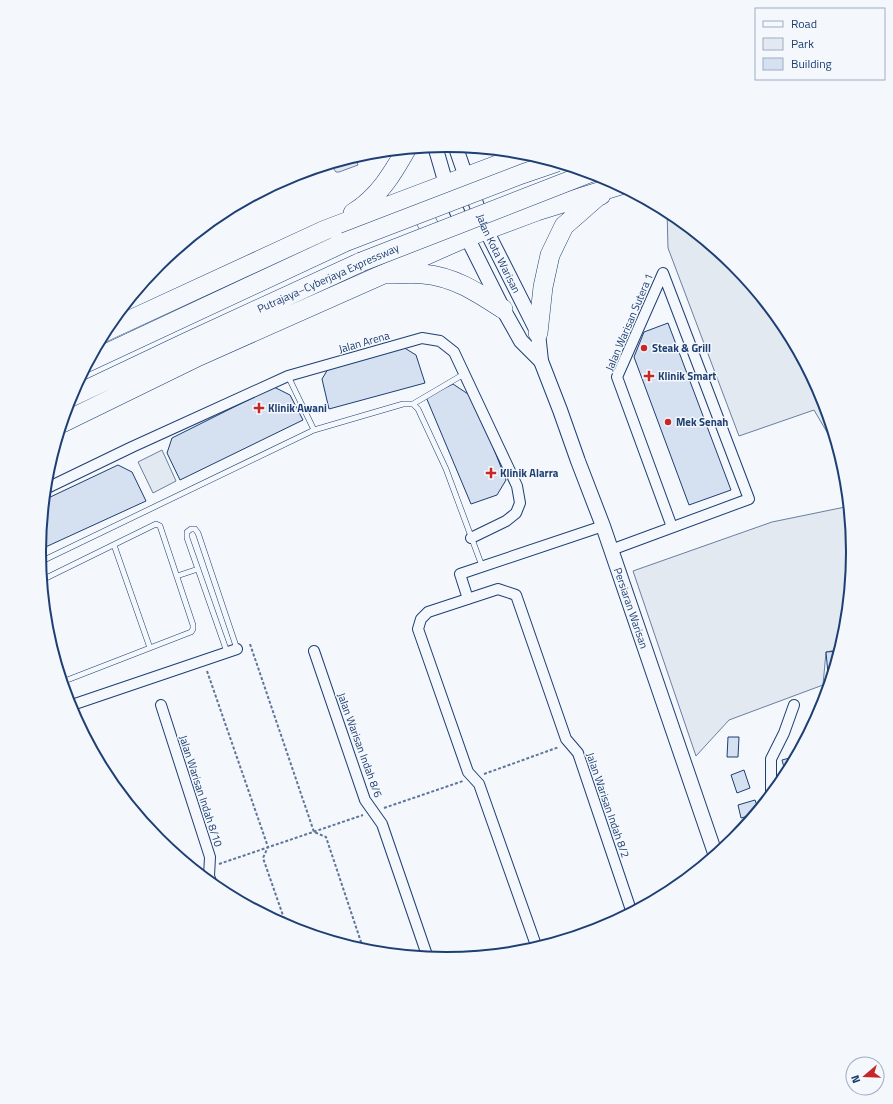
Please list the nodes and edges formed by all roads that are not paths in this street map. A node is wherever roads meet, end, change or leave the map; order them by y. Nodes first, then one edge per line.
1 (437, 152) edge
2 (457, 152) edge
3 (404, 154) edge
4 (516, 158) edge
5 (519, 158) edge
6 (549, 165) edge
7 (583, 176) edge
8 (466, 177) junction
9 (446, 184) junction
10 (612, 188) edge
11 (614, 188) edge
12 (387, 206) junction
13 (537, 211) junction
14 (325, 230) junction
15 (486, 230) junction
16 (467, 237) junction
17 (411, 261) junction
18 (386, 274) junction
19 (503, 309) junction
20 (114, 327) edge
21 (538, 333) junction
22 (97, 358) edge
23 (541, 362) junction
24 (464, 374) junction
25 (288, 376) junction
26 (79, 393) edge
27 (413, 404) junction
28 (68, 420) edge
29 (314, 430) junction
30 (52, 486) edge
31 (603, 526) junction
32 (672, 527) junction
33 (472, 538) junction
34 (114, 545) junction
35 (611, 550) junction
36 (46, 559) edge
37 (482, 566) junction
38 (198, 569) junction
39 (176, 576) junction
40 (47, 578) edge
41 (468, 599) junction
42 (150, 648) junction
43 (237, 649) joint
44 (314, 651) dead end
45 (227, 652) junction
46 (67, 680) edge
47 (76, 704) edge
48 (161, 705) dead end
49 (794, 705) dead end
50 (771, 787) edge
51 (714, 850) edge
52 (209, 874) edge
53 (630, 908) edge
54 (534, 943) edge
55 (426, 952) edge

1 - 9 main road
2 - 8 main road, Jalan Kota Warisan
3 - 14 highway
4 - 8 highway
5 - 13 highway
6 - 22 highway, bridge
7 - 26 highway, Putrajaya–Cyberjaya Expressway, bridge
8 - 9 highway
8 - 15 main road, Jalan Kota Warisan
9 - 12 highway
9 - 16 main road
10 - 13 highway
11 - 21 highway
12 - 14 highway
12 - 17 highway
13 - 15 highway
14 - 20 highway
15 - 16 highway
15 - 21 main road, Jalan Kota Warisan
16 - 17 highway
16 - 19 main road
17 - 18 highway
18 - 19 highway
18 - 28 highway
19 - 23 main road
21 - 23 main road, Jalan Kota Warisan
23 - 31 main road, Persiaran Warisan
24 - 25 street, Jalan Arena
24 - 27 lane
24 - 33 street, Jalan Arena
25 - 29 lane
25 - 30 street, Jalan Arena
27 - 29 lane
27 - 33 lane
29 - 36 lane
31 - 35 main road, Persiaran Warisan
31 - 37 street
32 - 32 street, Jalan Warisan Sutera 1
32 - 35 street, Jalan Warisan Sutera 1
33 - 37 lane
34 - 39 lane
34 - 40 lane
34 - 42 lane
35 - 51 main road, Persiaran Warisan
37 - 41 street
38 - 39 lane
38 - 43 lane
38 - 45 lane
39 - 42 lane
41 - 53 street, Jalan Warisan Indah 8/2
41 - 54 street
42 - 46 lane
43 - 45 street
44 - 55 street, Jalan Warisan Indah 8/6
45 - 47 street
48 - 52 street, Jalan Warisan Indah 8/10
49 - 50 street

